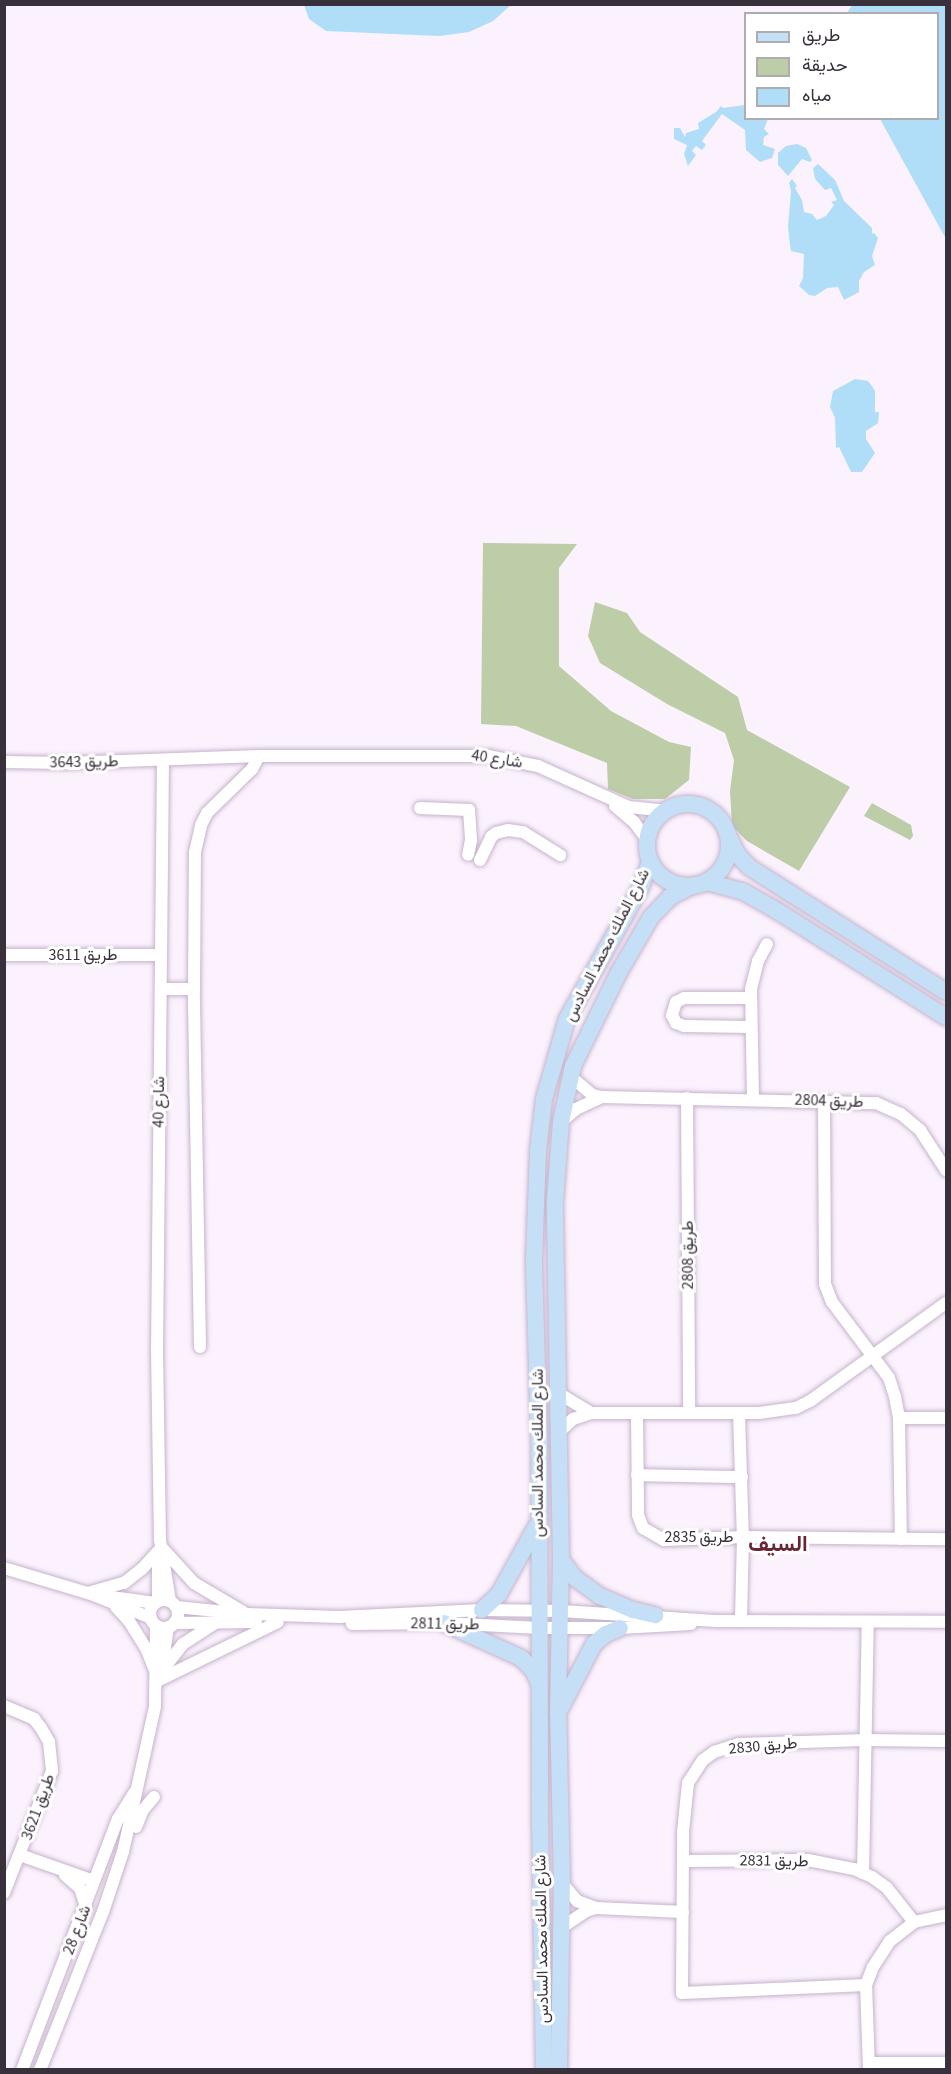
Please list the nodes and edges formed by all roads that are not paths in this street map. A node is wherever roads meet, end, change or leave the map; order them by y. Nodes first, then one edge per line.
1 (259, 756) junction
2 (163, 760) junction
3 (4, 762) edge
4 (587, 787) junction
5 (420, 808) dead end
6 (665, 811) junction
7 (647, 839) junction
8 (730, 839) junction
9 (468, 855) dead end
10 (560, 855) dead end
11 (480, 860) dead end
12 (650, 861) junction
13 (699, 884) junction
14 (767, 944) dead end
15 (4, 955) edge
16 (161, 955) junction
17 (161, 989) junction
18 (194, 989) junction
19 (946, 992) edge
20 (751, 998) junction
21 (946, 1017) edge
22 (751, 1027) junction
23 (570, 1076) junction
24 (602, 1096) junction
25 (687, 1098) junction
26 (753, 1100) junction
27 (824, 1101) junction
28 (561, 1122) junction
29 (946, 1170) edge
30 (946, 1303) edge
31 (200, 1347) dead end
32 (873, 1355) junction
33 (558, 1393) junction
34 (689, 1412) junction
35 (591, 1413) junction
36 (637, 1413) junction
37 (739, 1413) junction
38 (900, 1418) junction
39 (946, 1418) edge
40 (559, 1432) junction
41 (637, 1475) junction
42 (742, 1477) junction
43 (538, 1523) junction
44 (743, 1537) junction
45 (901, 1539) junction
46 (946, 1539) edge
47 (160, 1546) junction
48 (561, 1560) junction
49 (4, 1568) edge
50 (88, 1593) junction
51 (165, 1603) junction
52 (113, 1604) junction
53 (483, 1610) junction
54 (538, 1611) junction
55 (561, 1611) junction
56 (247, 1614) junction
57 (655, 1615) junction
58 (716, 1621) junction
59 (741, 1621) junction
60 (218, 1622) junction
61 (278, 1622) junction
62 (868, 1622) junction
63 (946, 1622) edge
64 (162, 1623) junction
65 (444, 1623) junction
66 (539, 1628) junction
67 (561, 1628) junction
68 (620, 1628) junction
69 (159, 1678) junction
70 (539, 1684) junction
71 (4, 1706) edge
72 (558, 1713) junction
73 (866, 1740) junction
74 (946, 1741) edge
75 (135, 1793) junction
76 (154, 1797) dead end
77 (123, 1852) junction
78 (20, 1855) junction
79 (684, 1861) junction
80 (60, 1870) junction
81 (863, 1873) junction
82 (94, 1881) junction
83 (562, 1883) junction
84 (4, 1893) edge
85 (596, 1908) junction
86 (86, 1909) junction
87 (103, 1912) junction
88 (683, 1912) junction
89 (946, 1915) edge
90 (914, 1922) junction
91 (561, 1928) junction
92 (866, 1985) junction
93 (30, 2048) junction
94 (946, 2063) edge
95 (869, 2066) edge
96 (13, 2070) edge
97 (22, 2070) edge
98 (40, 2070) edge
99 (544, 2070) edge
100 (559, 2070) edge

1 - 2 street, شارع 40
1 - 4 street, شارع 40
1 - 18 street
2 - 3 street, طريق 3643
2 - 16 street, شارع 40
4 - 6 street, شارع 40
4 - 7 street, شارع 40
5 - 9 street
6 - 7 main road
6 - 8 main road
7 - 12 main road
8 - 13 main road
8 - 19 main road
10 - 11 street
12 - 13 main road
12 - 43 main road, شارع الملك محمد السادس
13 - 21 main road
13 - 23 main road, شارع الملك محمد السادس
14 - 20 street
15 - 16 street, طريق 3611
16 - 17 street, شارع 40
17 - 18 street
17 - 47 street, شارع 40
18 - 31 street
20 - 22 street
20 - 22 street
22 - 26 street
23 - 24 street
23 - 28 main road, شارع الملك محمد السادس
24 - 25 street, طريق 2804
24 - 28 street
25 - 26 street, طريق 2804
25 - 34 street, طريق 2808
26 - 27 street, طريق 2804
27 - 29 street, طريق 2804
27 - 32 street
28 - 33 main road, شارع الملك محمد السادس
30 - 32 street
32 - 37 street
32 - 38 street
33 - 35 street
33 - 40 main road, شارع الملك محمد السادس
34 - 36 street
34 - 37 street
35 - 36 street
35 - 40 street
36 - 41 street, طريق 2835
37 - 42 street
38 - 39 street
38 - 45 street
40 - 48 main road, شارع الملك محمد السادس
41 - 42 street
41 - 44 street, طريق 2835
42 - 44 street
43 - 53 main road
43 - 54 main road, شارع الملك محمد السادس
44 - 45 street, طريق 2835
44 - 59 street
45 - 46 street, طريق 2835
47 - 50 street
47 - 51 street, شارع 40
47 - 56 street
48 - 55 main road, شارع الملك محمد السادس
48 - 57 main road
49 - 50 street
50 - 51 street, طريق 2811
50 - 52 street
51 - 56 street, طريق 2811
51 - 64 street
51 - 64 street
52 - 64 street
52 - 69 street
53 - 54 street, طريق 2811
53 - 56 street, طريق 2811
54 - 55 street, طريق 2811
54 - 66 main road, شارع الملك محمد السادس
55 - 57 street, طريق 2811
55 - 67 main road, شارع الملك محمد السادس
57 - 58 street, طريق 2811
58 - 59 street, طريق 2811
58 - 68 street, طريق 2811
59 - 62 street, طريق 2811
60 - 61 street, طريق 2811
60 - 64 street, طريق 2811
60 - 69 street
61 - 65 street, طريق 2811
61 - 69 street
62 - 63 street, طريق 2811
62 - 73 street
64 - 69 street, شارع 28
65 - 66 street, طريق 2811
65 - 70 main road
66 - 67 street, طريق 2811
66 - 70 main road, شارع الملك محمد السادس
67 - 68 street, طريق 2811
67 - 72 main road, شارع الملك محمد السادس
68 - 72 main road
69 - 75 street, شارع 28
70 - 99 main road, شارع الملك محمد السادس
71 - 78 street, طريق 3621
72 - 83 main road, شارع الملك محمد السادس
73 - 74 street, طريق 2830
73 - 79 street, طريق 2830
73 - 81 street
75 - 77 street, شارع 28
75 - 82 street, شارع 28
76 - 77 street
77 - 87 street, شارع 28
78 - 80 street
78 - 84 street, طريق 3621
79 - 81 street, طريق 2831
79 - 88 street, طريق 2830
80 - 82 street
80 - 86 street
81 - 90 street, طريق 2831
82 - 86 street, شارع 28
82 - 87 street
83 - 85 street
83 - 91 main road, شارع الملك محمد السادس
85 - 88 street
85 - 91 street
86 - 93 street, شارع 28
87 - 98 street, شارع 28
88 - 92 street, طريق 2830
89 - 90 street
90 - 92 street
91 - 100 main road, شارع الملك محمد السادس
92 - 95 street
93 - 96 street
93 - 97 street, شارع 28
94 - 95 street

